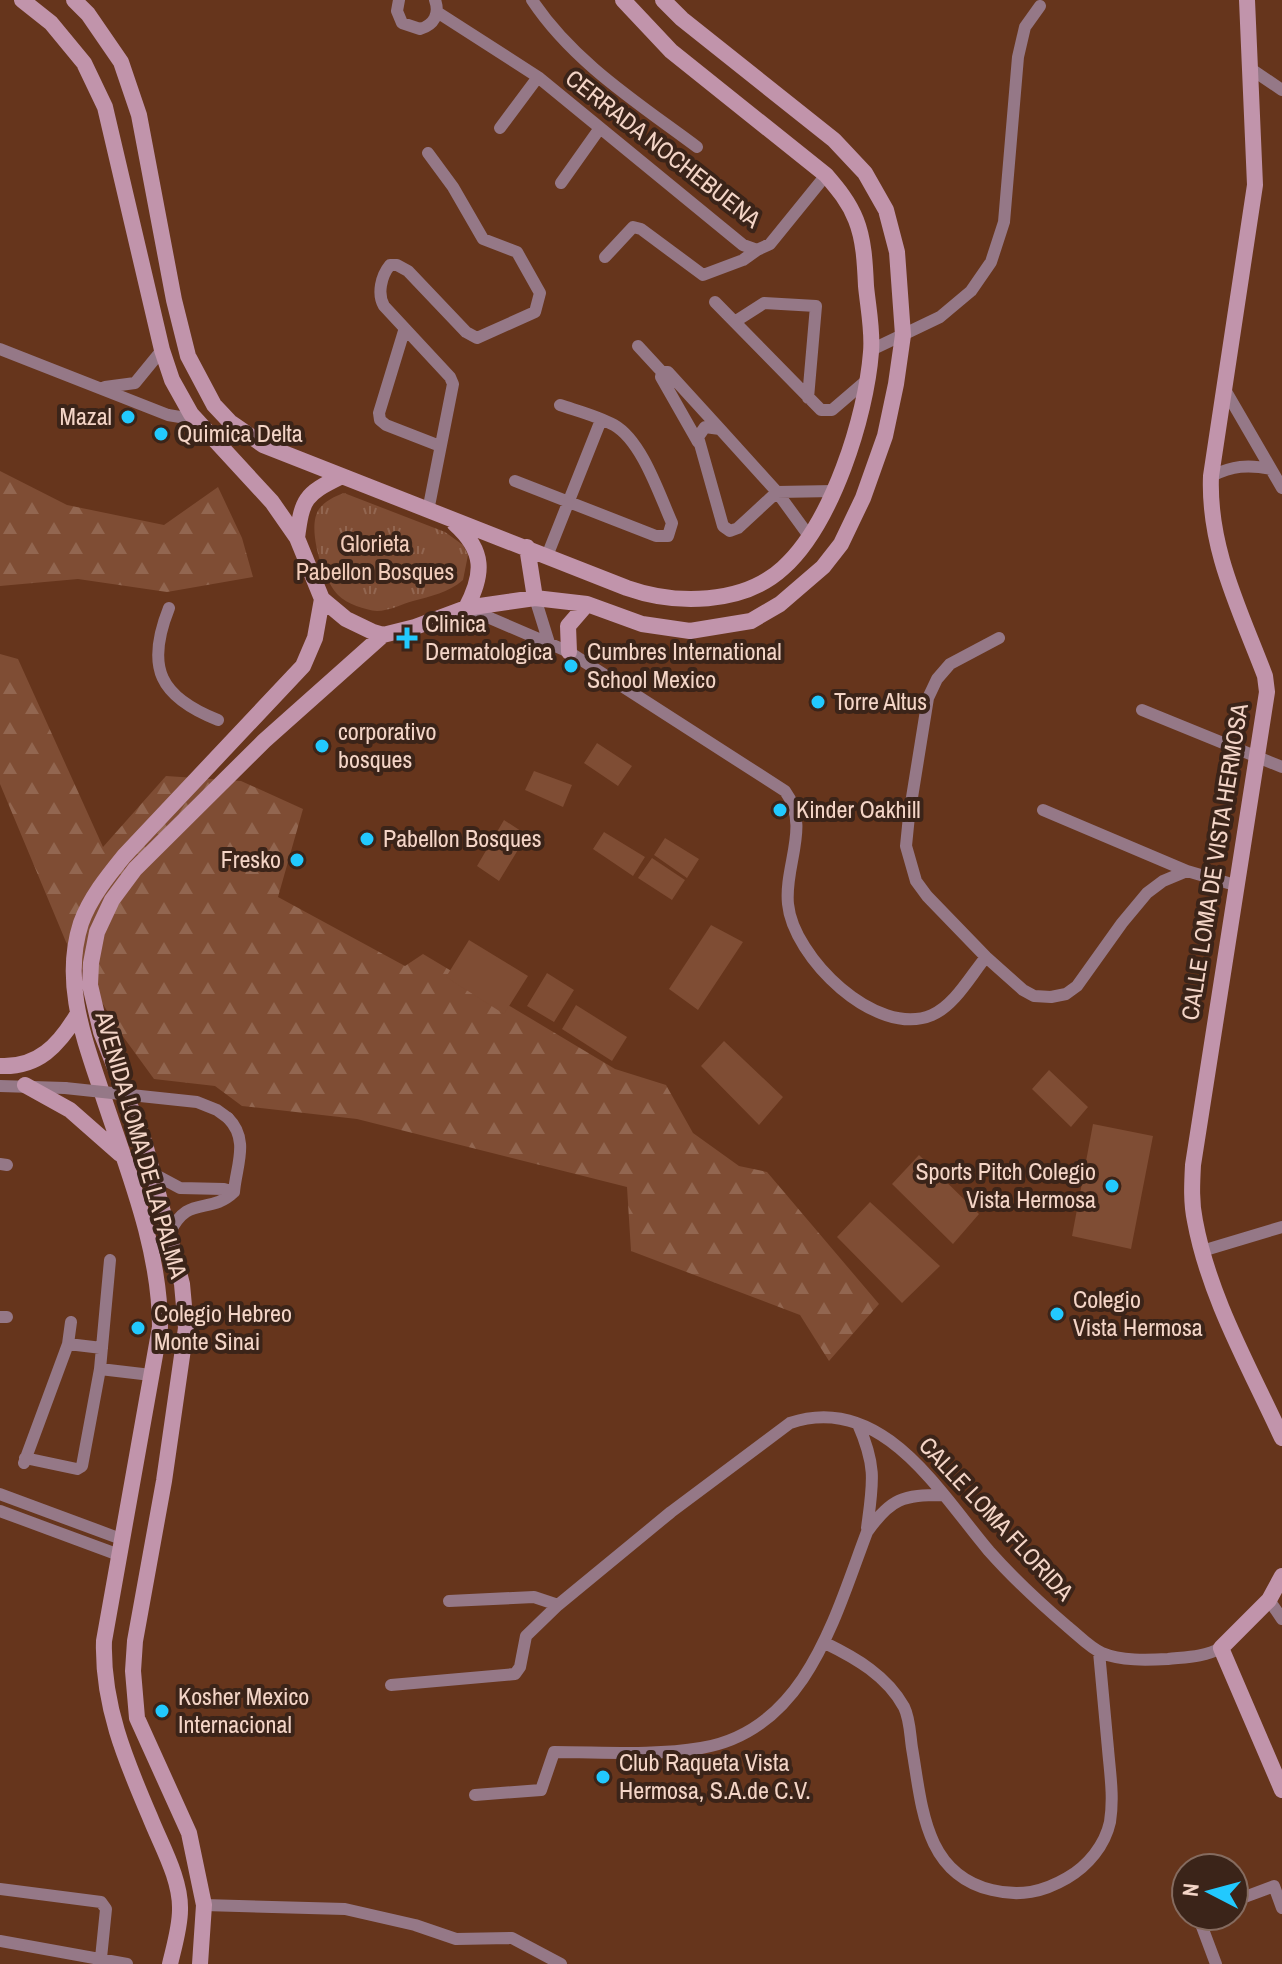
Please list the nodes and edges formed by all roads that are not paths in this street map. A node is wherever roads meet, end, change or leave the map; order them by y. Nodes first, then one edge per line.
1 (22, 0) edge
2 (74, 0) edge
3 (399, 0) edge
4 (532, 0) edge
5 (623, 0) edge
6 (663, 0) edge
7 (1247, 0) edge
8 (436, 6) edge
9 (1040, 6) dead end
10 (1251, 69) junction
11 (538, 77) junction
12 (1282, 90) edge
13 (105, 107) junction
14 (139, 115) junction
15 (500, 128) dead end
16 (600, 128) junction
17 (697, 147) dead end
18 (428, 153) dead end
19 (826, 175) junction
20 (561, 183) dead end
21 (757, 250) junction
22 (605, 257) dead end
23 (715, 302) dead end
24 (736, 321) junction
25 (404, 331) junction
26 (903, 335) junction
27 (638, 346) dead end
28 (0, 349) edge
29 (162, 350) junction
30 (871, 350) junction
31 (662, 372) junction
32 (867, 380) junction
33 (201, 384) junction
34 (102, 387) junction
35 (1224, 388) junction
36 (808, 398) junction
37 (560, 405) dead end
38 (191, 414) junction
39 (601, 420) junction
40 (720, 429) junction
41 (698, 442) junction
42 (440, 446) junction
43 (1271, 469) junction
44 (1211, 476) junction
45 (340, 477) junction
46 (515, 481) dead end
47 (1282, 488) edge
48 (834, 491) junction
49 (777, 492) junction
50 (568, 502) junction
51 (428, 511) junction
52 (450, 519) junction
53 (809, 536) junction
54 (297, 538) junction
55 (527, 547) junction
56 (547, 556) junction
57 (769, 579) junction
58 (627, 588) junction
59 (647, 595) junction
60 (535, 598) junction
61 (322, 599) junction
62 (587, 604) junction
63 (169, 608) dead end
64 (466, 608) junction
65 (615, 614) junction
66 (642, 624) junction
67 (690, 631) junction
68 (383, 635) junction
69 (999, 638) dead end
70 (549, 643) junction
71 (569, 652) junction
72 (1142, 710) dead end
73 (218, 720) dead end
74 (1257, 757) junction
75 (1282, 767) edge
76 (1043, 810) dead end
77 (1187, 871) junction
78 (1235, 885) junction
79 (986, 957) junction
80 (77, 1015) junction
81 (0, 1066) edge
82 (0, 1083) edge
83 (25, 1085) junction
84 (122, 1156) junction
85 (236, 1169) junction
86 (152, 1173) junction
87 (211, 1188) junction
88 (234, 1192) junction
89 (1282, 1227) edge
90 (169, 1234) junction
91 (1202, 1251) junction
92 (110, 1260) dead end
93 (71, 1322) dead end
94 (160, 1327) junction
95 (186, 1328) junction
96 (68, 1344) junction
97 (102, 1348) junction
98 (152, 1368) junction
99 (100, 1369) junction
100 (180, 1369) junction
101 (858, 1424) junction
102 (1282, 1438) edge
103 (0, 1494) edge
104 (943, 1495) junction
105 (13, 1499) junction
106 (3, 1512) edge
107 (80, 1525) junction
108 (55, 1531) junction
109 (867, 1532) junction
110 (120, 1547) junction
111 (1282, 1576) edge
112 (1269, 1600) junction
113 (449, 1601) dead end
114 (558, 1605) junction
115 (1282, 1619) edge
116 (825, 1643) junction
117 (1221, 1648) junction
118 (1099, 1652) junction
119 (391, 1685) dead end
120 (145, 1739) junction
121 (122, 1749) junction
122 (1282, 1790) edge
123 (475, 1795) dead end
124 (0, 1889) edge
125 (1250, 1895) edge
126 (204, 1905) junction
127 (1282, 1908) edge
128 (1204, 1932) edge
129 (0, 1941) edge
130 (101, 1958) junction
131 (167, 1963) edge
132 (127, 1964) edge
133 (200, 1964) edge
134 (561, 1964) edge
135 (1216, 1964) edge

1 - 13 main road
2 - 14 main road
3 - 8 street
4 - 17 street
5 - 19 main road
6 - 26 main road
7 - 10 main road, CALLE LOMA DE VISTA HERMOSA
8 - 11 street, CERRADA NOCHEBUENA
9 - 26 street
10 - 12 street
10 - 35 main road, CALLE LOMA DE VISTA HERMOSA
11 - 15 street
11 - 16 street, CERRADA NOCHEBUENA
13 - 14 main road
13 - 29 main road
14 - 33 main road
16 - 20 street
16 - 21 street, CERRADA NOCHEBUENA
18 - 25 street
19 - 21 street, CERRADA NOCHEBUENA
19 - 30 main road
21 - 22 street
23 - 24 street
24 - 36 street
24 - 36 street
25 - 42 street
25 - 42 street
26 - 30 street
26 - 67 main road
27 - 31 street
28 - 34 street
29 - 34 street
29 - 38 main road
30 - 32 main road
31 - 40 street
31 - 41 street
32 - 36 street
32 - 48 main road
33 - 38 main road
33 - 45 main road
34 - 38 street
35 - 43 street
35 - 44 main road, CALLE LOMA DE VISTA HERMOSA
37 - 39 street
38 - 54 main road
39 - 50 street
39 - 50 street
40 - 41 street
40 - 49 street
41 - 49 street
42 - 51 street
43 - 44 street
43 - 47 street
44 - 74 main road, CALLE LOMA DE VISTA HERMOSA
45 - 51 main road
45 - 54 main road
46 - 50 street
48 - 49 street
48 - 53 main road
49 - 53 street
50 - 56 street
51 - 52 main road
52 - 55 main road
52 - 64 main road
53 - 57 main road
54 - 61 main road
55 - 56 main road
55 - 60 main road
56 - 58 main road
57 - 59 main road
57 - 67 main road
58 - 59 main road
58 - 65 main road
59 - 66 main road
60 - 62 main road
60 - 64 main road
60 - 70 street
61 - 68 main road
61 - 80 main road, AVENIDA LOMA DE LA PALMA
62 - 65 main road
62 - 71 main road
63 - 73 street
64 - 68 main road
64 - 70 street
65 - 66 main road
66 - 67 main road
68 - 86 main road, AVENIDA LOMA DE LA PALMA
69 - 79 street
70 - 71 street
71 - 79 street
72 - 74 street
74 - 75 street
74 - 78 main road, CALLE LOMA DE VISTA HERMOSA
76 - 77 street
77 - 78 street
77 - 79 street
78 - 91 main road, CALLE LOMA DE VISTA HERMOSA
80 - 81 main road
80 - 84 main road, AVENIDA LOMA DE LA PALMA
82 - 83 street
83 - 84 main road
83 - 85 street, bridge
84 - 94 main road, AVENIDA LOMA DE LA PALMA
85 - 87 street
85 - 88 street
86 - 87 street
86 - 90 main road, AVENIDA LOMA DE LA PALMA
87 - 88 street
88 - 90 street
89 - 91 street
90 - 95 main road, AVENIDA LOMA DE LA PALMA
91 - 102 main road, CALLE LOMA DE VISTA HERMOSA
92 - 97 street
93 - 96 street
94 - 95 main road
94 - 98 main road, AVENIDA LOMA DE LA PALMA
95 - 100 main road, AVENIDA LOMA DE LA PALMA
96 - 97 street
96 - 99 street
97 - 99 street
98 - 99 street
98 - 100 main road
98 - 110 main road, AVENIDA LOMA DE LA PALMA
100 - 120 main road, AVENIDA LOMA DE LA PALMA
101 - 104 street, CALLE LOMA FLORIDA
101 - 109 street
101 - 114 street, CALLE LOMA FLORIDA
103 - 105 street
104 - 109 street
104 - 118 street, CALLE LOMA FLORIDA
105 - 106 street
105 - 107 street
106 - 108 street
107 - 108 street
107 - 110 street
108 - 110 street
109 - 116 street
110 - 121 main road, AVENIDA LOMA DE LA PALMA
111 - 112 main road
112 - 115 street
112 - 117 main road
113 - 114 street
114 - 119 street, CALLE LOMA FLORIDA
116 - 118 street
116 - 123 street
117 - 118 street
117 - 122 main road
120 - 121 main road
120 - 126 main road, AVENIDA LOMA DE LA PALMA
121 - 131 main road, AVENIDA LOMA DE LA PALMA
124 - 130 street
125 - 127 street
126 - 133 main road, AVENIDA LOMA DE LA PALMA
126 - 134 street
128 - 135 street
129 - 130 street
130 - 132 street

